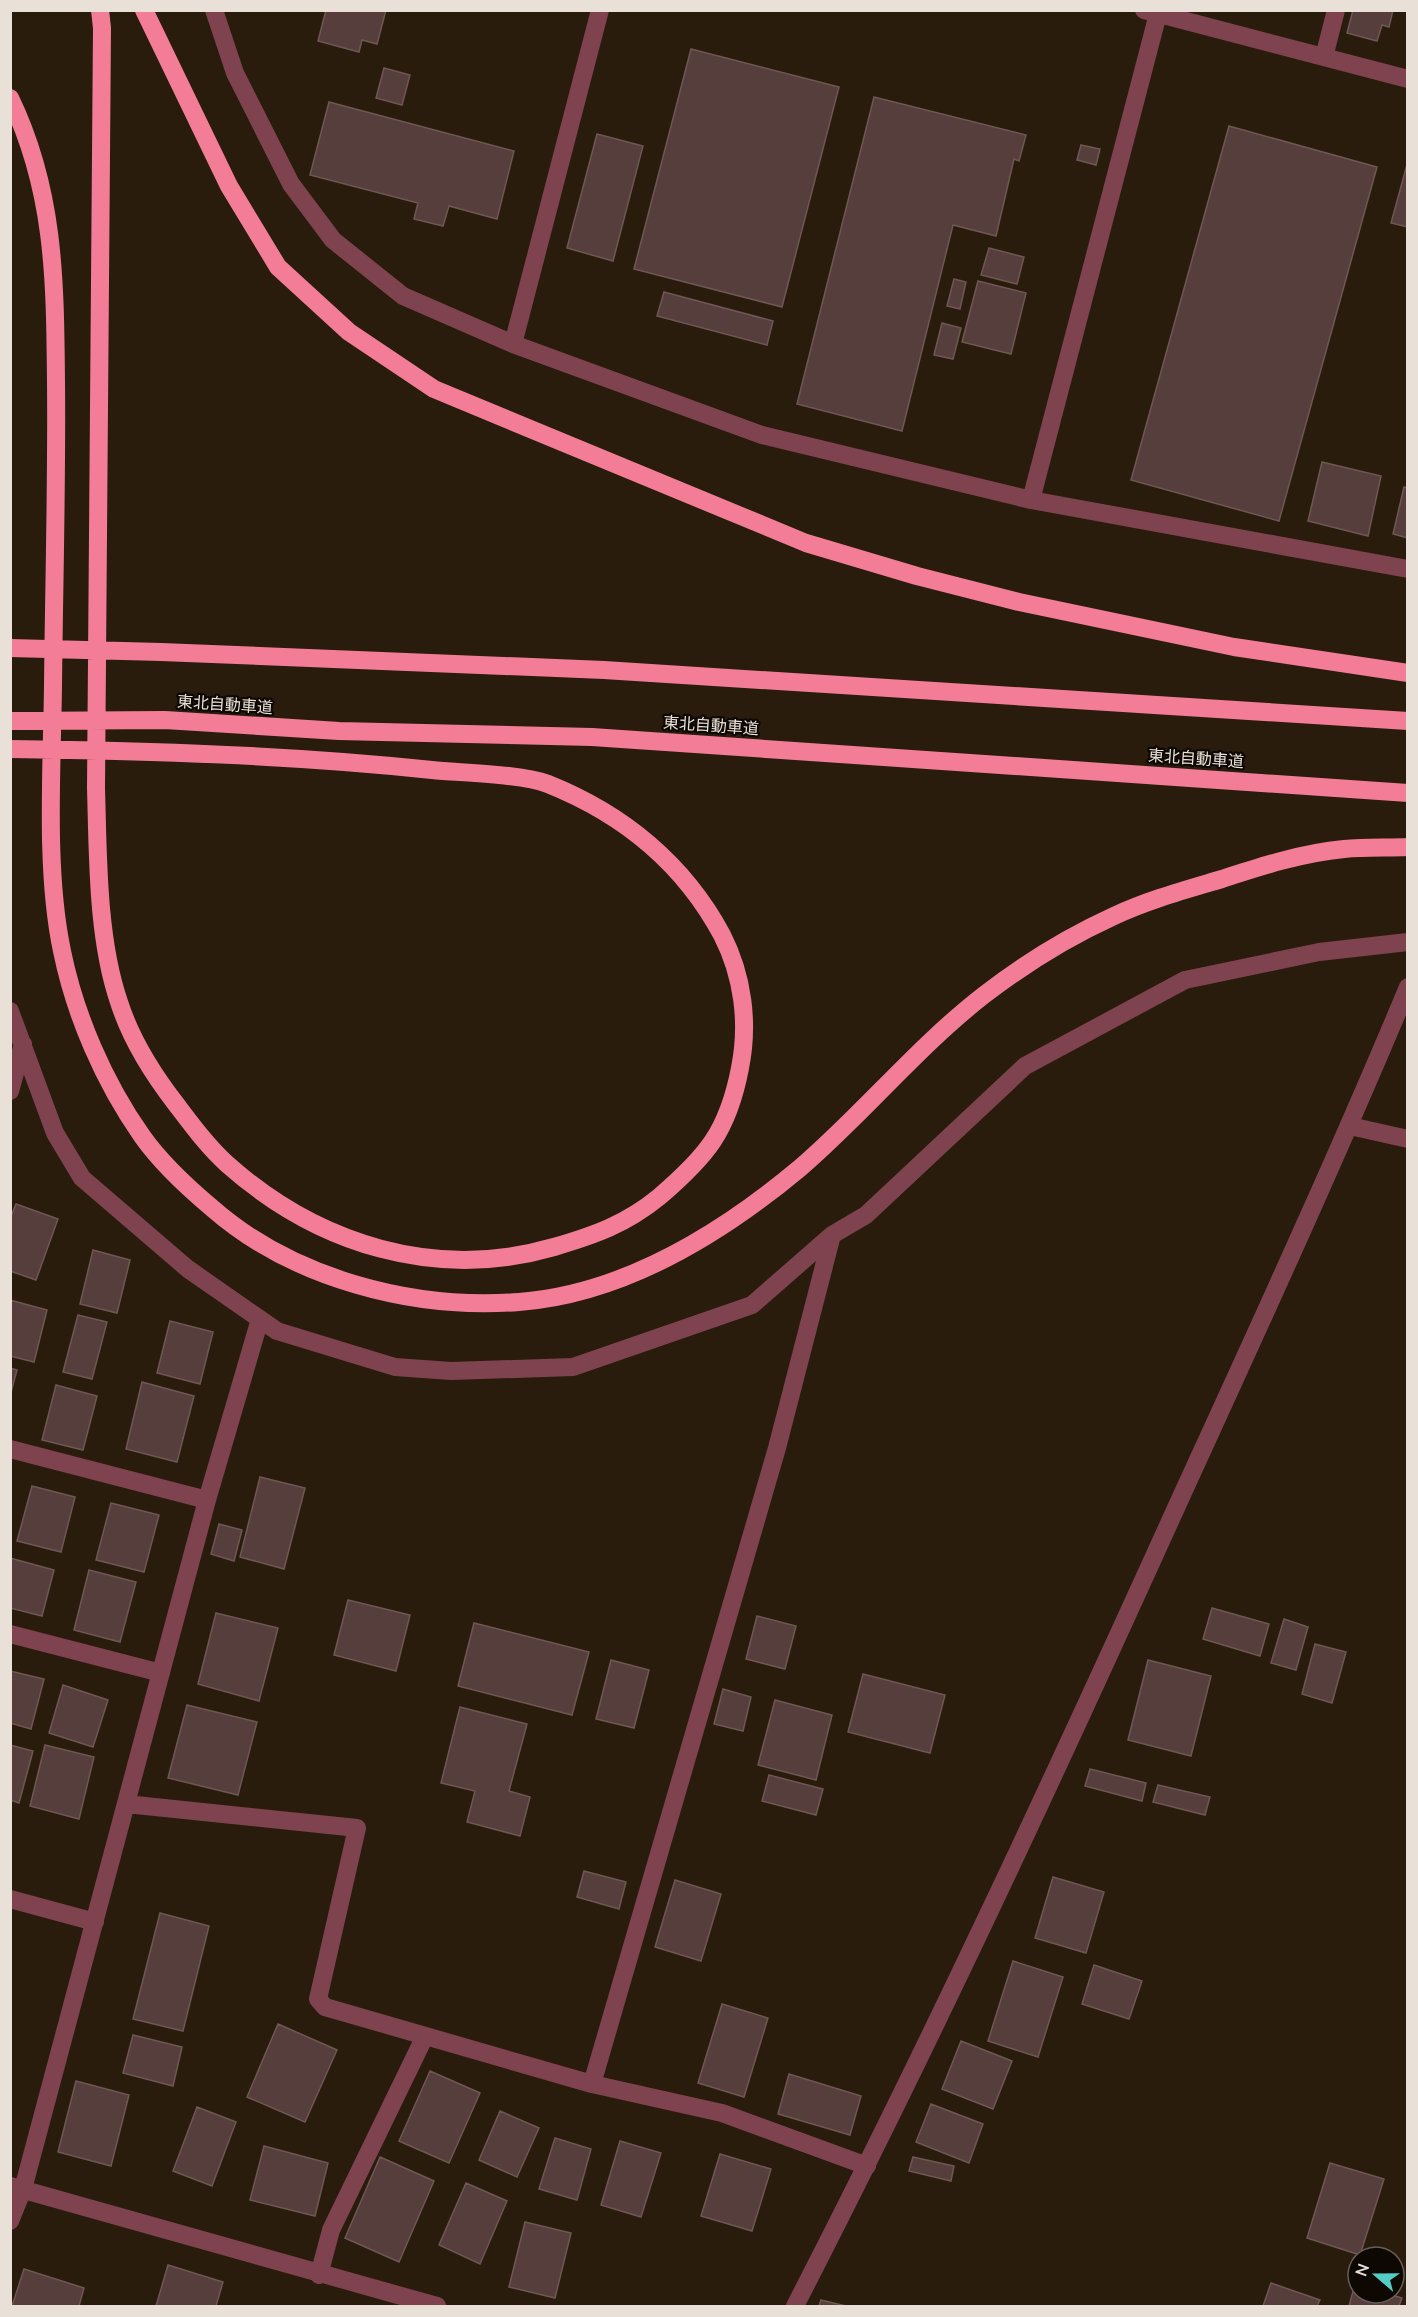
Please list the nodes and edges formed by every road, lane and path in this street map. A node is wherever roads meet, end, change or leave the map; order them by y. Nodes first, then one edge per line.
1 (100, 10) edge
2 (144, 10) edge
3 (214, 10) edge
4 (600, 10) edge
5 (1336, 10) edge
6 (1151, 12) edge
7 (1324, 57) junction
8 (1407, 79) edge
9 (10, 98) edge
10 (513, 344) junction
11 (1031, 500) junction
12 (1407, 569) edge
13 (10, 648) edge
14 (1407, 673) edge
15 (10, 721) edge
16 (1407, 721) edge
17 (10, 748) edge
18 (1407, 793) edge
19 (1407, 847) edge
20 (1407, 942) edge
21 (1407, 987) edge
22 (10, 1011) edge
23 (23, 1044) junction
24 (10, 1091) edge
25 (1350, 1126) junction
26 (1407, 1139) edge
27 (832, 1235) junction
28 (260, 1319) junction
29 (10, 1449) edge
30 (207, 1500) junction
31 (10, 1634) edge
32 (161, 1673) junction
33 (126, 1804) junction
34 (10, 1899) edge
35 (95, 1922) junction
36 (425, 2036) junction
37 (592, 2084) junction
38 (867, 2166) junction
39 (17, 2187) edge
40 (10, 2221) edge
41 (319, 2275) junction
42 (417, 2304) edge
43 (437, 2307) edge
44 (795, 2307) edge

1 - 17 highway
2 - 14 highway
3 - 10 street
4 - 10 street
5 - 7 street
6 - 7 street
6 - 11 street
7 - 8 street
9 - 19 highway
10 - 11 street
11 - 12 street
13 - 16 highway
15 - 18 highway, 東北自動車道
20 - 27 street
21 - 25 street
22 - 23 street
23 - 24 street
23 - 28 street
25 - 26 street
25 - 38 street
27 - 28 street
27 - 37 street
28 - 30 street
29 - 30 street
30 - 32 street
31 - 32 street
32 - 33 street
33 - 35 street
33 - 36 street
34 - 35 street
35 - 39 street
36 - 37 street
36 - 41 street
37 - 38 street
38 - 44 street
39 - 40 street
39 - 41 street
41 - 42 street
42 - 43 street

